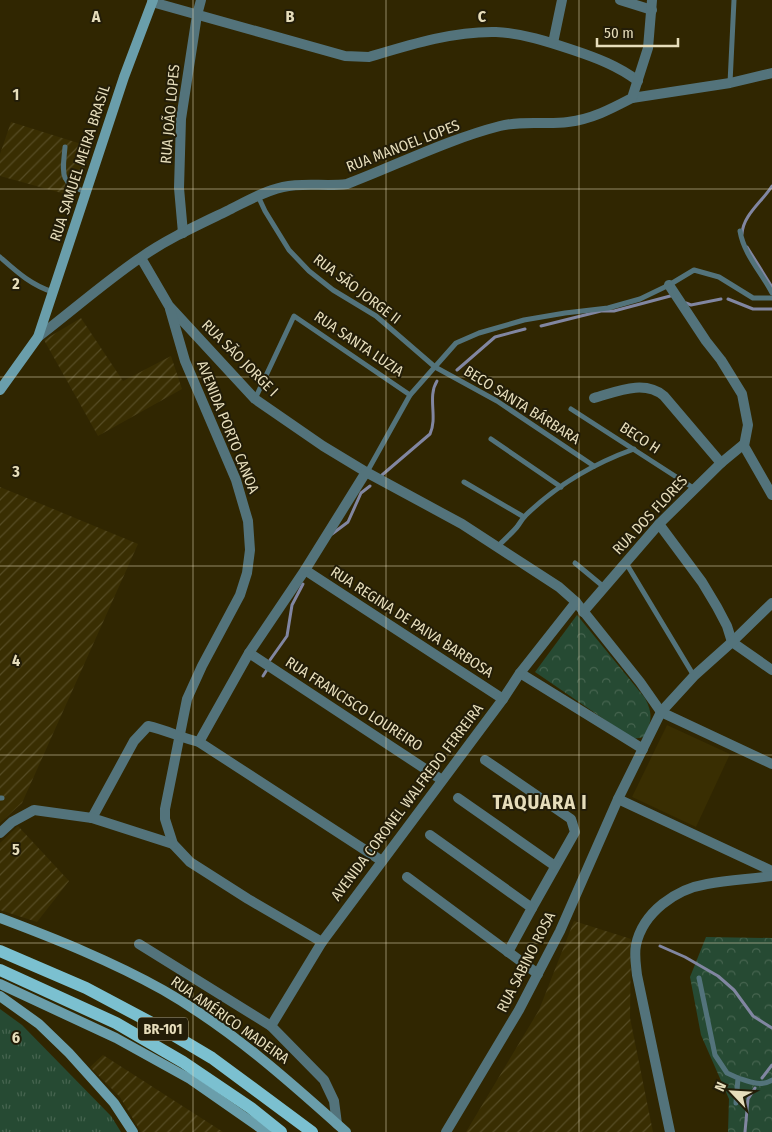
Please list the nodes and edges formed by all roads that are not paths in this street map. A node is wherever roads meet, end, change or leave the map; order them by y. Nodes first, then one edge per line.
1 (201, 0) edge
2 (562, 0) edge
3 (620, 0) edge
4 (734, 0) edge
5 (151, 1) edge
6 (652, 5) edge
7 (197, 15) junction
8 (552, 43) junction
9 (772, 73) edge
10 (638, 81) junction
11 (730, 84) junction
12 (632, 98) junction
13 (65, 147) dead end
14 (86, 192) junction
15 (258, 196) junction
16 (740, 231) dead end
17 (183, 233) junction
18 (0, 257) edge
19 (141, 258) junction
20 (669, 285) junction
21 (53, 292) junction
22 (772, 294) edge
23 (772, 298) edge
24 (169, 306) junction
25 (38, 337) junction
26 (435, 367) junction
27 (0, 390) edge
28 (410, 394) junction
29 (594, 398) dead end
30 (255, 399) junction
31 (571, 409) dead end
32 (491, 440) dead end
33 (744, 444) junction
34 (634, 449) junction
35 (721, 463) junction
36 (594, 466) junction
37 (366, 472) junction
38 (464, 482) dead end
39 (561, 487) junction
40 (695, 489) junction
41 (772, 495) edge
42 (524, 517) junction
43 (660, 524) junction
44 (498, 546) junction
45 (575, 562) dead end
46 (626, 562) junction
47 (305, 570) junction
48 (604, 587) junction
49 (576, 602) junction
50 (772, 602) edge
51 (583, 612) junction
52 (732, 642) junction
53 (249, 653) junction
54 (772, 670) edge
55 (520, 673) junction
56 (694, 676) junction
57 (503, 699) junction
58 (662, 712) junction
59 (181, 737) junction
60 (199, 742) junction
61 (643, 749) junction
62 (485, 760) dead end
63 (772, 764) edge
64 (442, 780) junction
65 (458, 798) dead end
66 (618, 800) junction
67 (92, 818) junction
68 (0, 833) edge
69 (430, 835) dead end
70 (173, 844) junction
71 (382, 861) junction
72 (555, 866) junction
73 (772, 871) edge
74 (772, 876) edge
75 (406, 877) dead end
76 (532, 908) junction
77 (0, 918) edge
78 (322, 942) junction
79 (139, 944) dead end
80 (0, 951) edge
81 (508, 952) junction
82 (0, 970) edge
83 (538, 974) junction
84 (699, 978) dead end
85 (0, 984) edge
86 (0, 996) edge
87 (271, 1026) junction
88 (738, 1078) junction
89 (772, 1080) edge
90 (736, 1103) dead end
91 (337, 1124) junction
92 (133, 1132) edge
93 (266, 1132) edge
94 (281, 1132) edge
95 (312, 1132) edge
96 (346, 1132) edge
97 (446, 1132) edge
98 (670, 1132) edge

1 - 7 street, RUA JOÃO LOPES
2 - 8 street
3 - 6 street
4 - 11 lane
5 - 7 street
5 - 14 street, RUA SAMUEL MEIRA BRASIL
6 - 10 street
7 - 8 street
7 - 17 street, RUA JOÃO LOPES
8 - 10 street
9 - 11 street
10 - 12 street
11 - 12 street
12 - 15 street, RUA MANOEL LOPES
13 - 14 lane
14 - 21 street, RUA SAMUEL MEIRA BRASIL
15 - 17 street, RUA MANOEL LOPES
15 - 26 lane, RUA SÃO JORGE II
16 - 22 lane
17 - 19 street, RUA MANOEL LOPES
18 - 21 lane
19 - 24 street, RUA SÃO JORGE I
19 - 25 street, RUA MANOEL LOPES
20 - 23 lane
20 - 26 lane
20 - 33 street
21 - 25 street, RUA SAMUEL MEIRA BRASIL
24 - 30 street, RUA SÃO JORGE I
24 - 59 street, AVENIDA PORTO CANOA
25 - 27 street, RUA MANOEL LOPES
26 - 28 lane
26 - 36 lane, BECO SANTA BÁRBARA
28 - 30 lane, RUA SANTA LUZIA
28 - 37 lane
29 - 35 street
30 - 37 street, RUA SÃO JORGE I
31 - 34 lane, BECO H
32 - 39 lane
33 - 35 street, RUA DOS FLORES
33 - 41 street
34 - 36 lane
34 - 40 lane, BECO H
35 - 40 street, RUA DOS FLORES
36 - 39 lane
37 - 44 street, RUA SÃO JORGE I
37 - 47 street
38 - 42 lane
39 - 42 lane
40 - 43 street, RUA DOS FLORES
42 - 44 lane
43 - 46 street, RUA DOS FLORES
43 - 52 street
44 - 49 street, RUA SÃO JORGE I
45 - 48 lane
46 - 48 street, RUA DOS FLORES
46 - 56 lane
47 - 53 street
47 - 57 street, RUA REGINA DE PAIVA BARBOSA
48 - 51 street, RUA DOS FLORES
49 - 51 street, RUA SÃO JORGE I
49 - 55 street, AVENIDA CORONEL WALFREDO FERREIRA
50 - 52 street
51 - 58 street, RUA SÃO JORGE I
52 - 54 street
52 - 56 street
53 - 60 street
53 - 64 street, RUA FRANCISCO LOUREIRO
55 - 57 street, AVENIDA CORONEL WALFREDO FERREIRA
55 - 61 street
56 - 58 street
57 - 64 street, AVENIDA CORONEL WALFREDO FERREIRA
58 - 61 street, RUA SABINO ROSA
58 - 63 street
59 - 60 street
59 - 67 street
59 - 70 street, AVENIDA PORTO CANOA
60 - 71 street
61 - 66 street, RUA SABINO ROSA
62 - 72 street
64 - 71 street, AVENIDA CORONEL WALFREDO FERREIRA
65 - 72 street
66 - 73 street
66 - 83 street, RUA SABINO ROSA
67 - 68 street
67 - 70 street
69 - 76 street
70 - 78 street
71 - 78 street, AVENIDA CORONEL WALFREDO FERREIRA
72 - 76 street
74 - 98 street
75 - 81 street
76 - 81 street
77 - 91 street, RUA AMÉRICO MADEIRA
78 - 87 street, AVENIDA CORONEL WALFREDO FERREIRA
79 - 87 street
80 - 95 main road, BR-101
81 - 83 street
82 - 94 main road, BR-101
83 - 97 street, RUA SABINO ROSA
84 - 88 lane
85 - 93 street
86 - 92 street
87 - 91 street
88 - 89 lane
88 - 90 lane
91 - 96 street, RUA AMÉRICO MADEIRA

